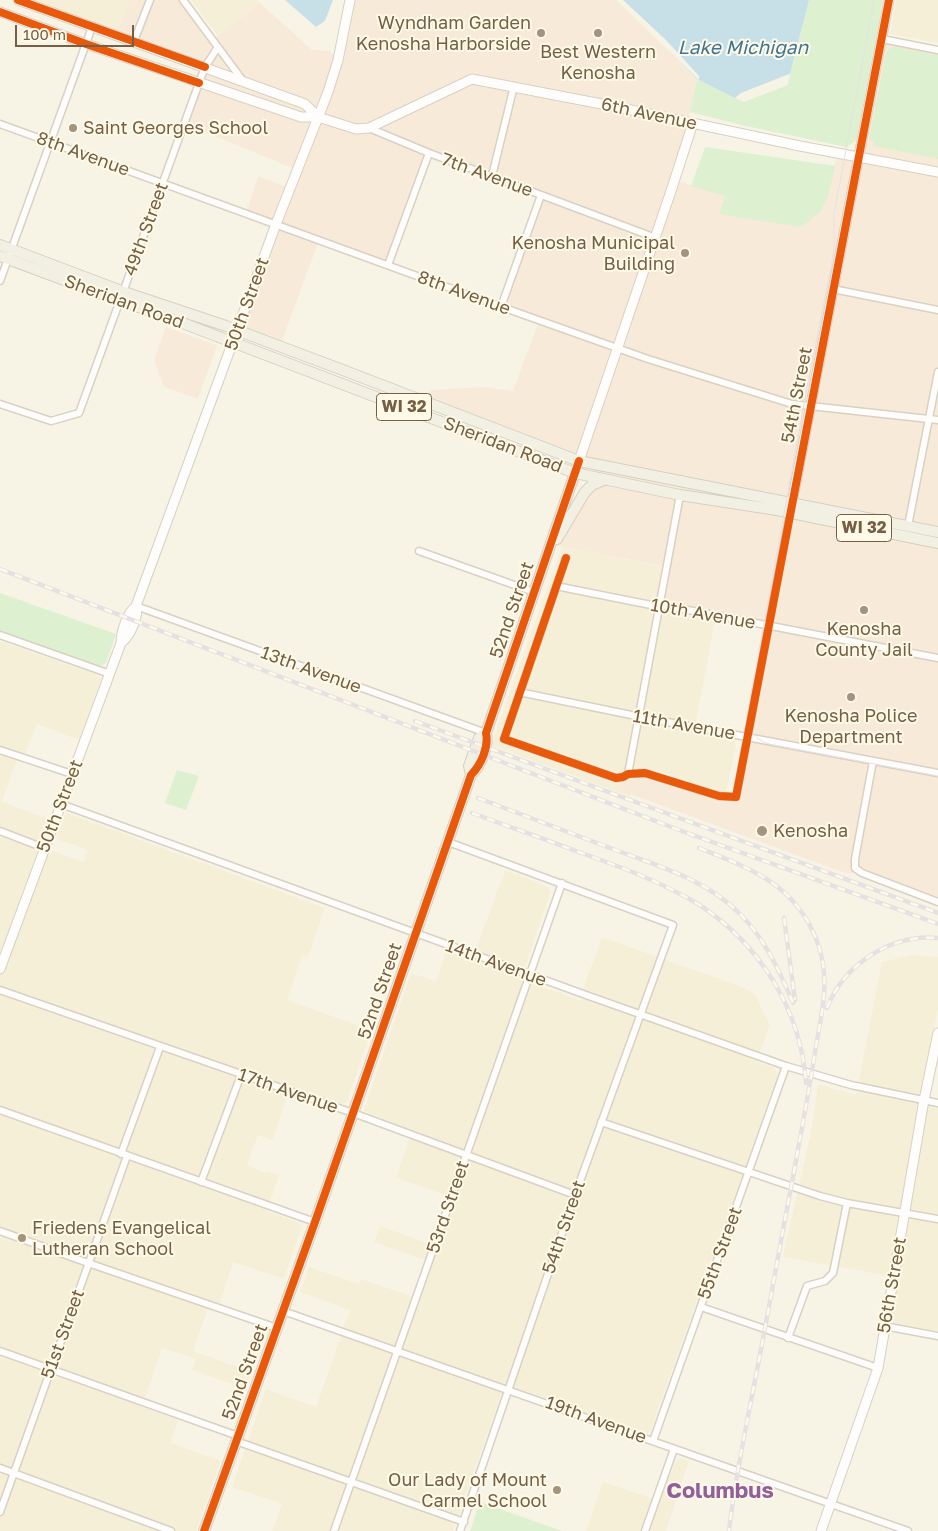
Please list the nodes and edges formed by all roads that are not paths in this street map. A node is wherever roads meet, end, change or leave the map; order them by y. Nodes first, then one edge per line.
1 (18, 0) edge
2 (150, 0) edge
3 (183, 0) edge
4 (350, 0) edge
5 (889, 0) edge
6 (0, 12) edge
7 (92, 27) junction
8 (882, 39) junction
9 (134, 41) junction
10 (86, 44) junction
11 (218, 47) junction
12 (938, 50) edge
13 (205, 67) junction
14 (244, 82) junction
15 (199, 83) junction
16 (514, 86) junction
17 (318, 117) junction
18 (693, 123) junction
19 (0, 124) edge
20 (369, 128) junction
21 (50, 142) junction
22 (429, 153) junction
23 (860, 157) junction
24 (938, 172) edge
25 (492, 176) junction
26 (163, 183) junction
27 (541, 195) junction
28 (276, 224) junction
29 (656, 238) junction
30 (0, 245) edge
31 (6, 255) edge
32 (388, 265) junction
33 (0, 281) edge
34 (833, 289) junction
35 (122, 296) junction
36 (501, 307) junction
37 (938, 310) edge
38 (237, 330) junction
39 (233, 342) junction
40 (617, 349) junction
41 (938, 372) edge
42 (0, 404) edge
43 (810, 406) junction
44 (929, 419) junction
45 (938, 420) edge
46 (579, 461) junction
47 (575, 473) junction
48 (604, 480) junction
49 (680, 494) junction
50 (791, 508) junction
51 (908, 526) junction
52 (938, 532) edge
53 (938, 543) edge
54 (419, 551) dead end
55 (547, 555) junction
56 (566, 558) dead end
57 (556, 586) junction
58 (534, 592) junction
59 (660, 605) junction
60 (136, 606) junction
61 (768, 625) junction
62 (0, 635) edge
63 (938, 658) edge
64 (110, 674) junction
65 (519, 692) junction
66 (638, 716) junction
67 (486, 733) junction
68 (747, 736) junction
69 (0, 750) edge
70 (873, 761) junction
71 (938, 773) edge
72 (72, 774) junction
73 (628, 774) junction
74 (61, 804) junction
75 (0, 831) edge
76 (448, 842) junction
77 (44, 848) junction
78 (562, 884) junction
79 (938, 902) edge
80 (415, 934) junction
81 (0, 969) edge
82 (529, 975) junction
83 (0, 990) edge
84 (640, 1014) junction
85 (938, 1033) edge
86 (160, 1047) junction
87 (786, 1066) junction
88 (241, 1075) junction
89 (924, 1100) junction
90 (938, 1103) edge
91 (0, 1110) edge
92 (353, 1113) junction
93 (602, 1122) junction
94 (124, 1155) junction
95 (466, 1155) junction
96 (749, 1172) junction
97 (201, 1182) junction
98 (575, 1195) junction
99 (847, 1203) junction
100 (904, 1213) junction
101 (938, 1218) edge
102 (315, 1222) junction
103 (0, 1231) edge
104 (88, 1263) junction
105 (701, 1307) junction
106 (283, 1311) junction
107 (884, 1326) junction
108 (277, 1328) junction
109 (938, 1336) edge
110 (788, 1338) junction
111 (0, 1351) edge
112 (397, 1351) junction
113 (51, 1368) junction
114 (878, 1368) junction
115 (509, 1390) junction
116 (237, 1438) junction
117 (653, 1441) junction
118 (674, 1449) junction
119 (0, 1468) edge
120 (13, 1473) junction
121 (352, 1482) junction
122 (831, 1503) junction
123 (0, 1512) edge
124 (464, 1522) junction
125 (171, 1531) edge
126 (204, 1531) edge
127 (334, 1531) edge
128 (460, 1531) edge
129 (645, 1531) edge
130 (821, 1531) edge
131 (908, 1531) edge

1 - 7 street, 7th Avenue
2 - 9 street
3 - 11 street
4 - 17 street, 50th Street
5 - 8 street, 54th Street
6 - 10 street, 7th Avenue
7 - 9 street, 7th Avenue
7 - 10 street
8 - 12 street
8 - 23 street, 54th Street
9 - 13 street, 7th Avenue
10 - 15 street, 7th Avenue
10 - 21 street
11 - 13 street, 49th Street
11 - 14 street
13 - 14 street, 7th Avenue
13 - 15 street, 49th Street
14 - 17 street, 7th Avenue
15 - 17 street, 7th Avenue
15 - 26 street, 49th Street
16 - 18 street, 6th Avenue
16 - 20 street, 6th Avenue
16 - 25 street
17 - 20 street, 7th Avenue
17 - 28 street, 50th Street
18 - 23 street, 6th Avenue
18 - 29 street, 52nd Street
19 - 21 street, 8th Avenue
20 - 22 street, 7th Avenue
21 - 26 street, 8th Avenue
21 - 31 street
22 - 25 street, 7th Avenue
22 - 32 street
23 - 24 street, 6th Avenue
23 - 34 street, 54th Street
25 - 27 street, 7th Avenue
26 - 28 street, 8th Avenue
26 - 35 street, 49th Street
27 - 29 street, 7th Avenue
27 - 36 street
28 - 32 street, 8th Avenue
28 - 38 street, 50th Street
29 - 40 street, 52nd Street
30 - 31 main road, Sheridan Road / WI 32
31 - 33 street
31 - 35 main road, Sheridan Road / WI 32
32 - 36 street, 8th Avenue
34 - 37 street
34 - 43 street, 54th Street
35 - 38 main road, Sheridan Road / WI 32
35 - 39 main road, Sheridan Road / WI 32
35 - 42 street, 49th Street
36 - 40 street, 8th Avenue
38 - 39 street, 50th Street
38 - 46 main road, Sheridan Road / WI 32
39 - 47 main road, Sheridan Road / WI 32
39 - 60 street, 50th Street
40 - 43 street, 8th Avenue
40 - 46 street, 52nd Street
41 - 44 street
43 - 44 street, 8th Avenue
43 - 50 street, 54th Street
44 - 45 street, 8th Avenue
44 - 51 street
46 - 47 main road, 52nd Street
46 - 50 main road, Sheridan Road / WI 32
47 - 48 main road, Sheridan Road / WI 32
47 - 55 main road, 52nd Street
48 - 49 main road, Sheridan Road / WI 32
48 - 55 main road
49 - 50 main road, Sheridan Road / WI 32
49 - 59 street
50 - 51 main road, Sheridan Road / WI 32
50 - 53 main road, Sheridan Road / WI 32
50 - 61 street, 54th Street
51 - 52 main road, Sheridan Road / WI 32
54 - 58 street
55 - 58 main road, 52nd Street
56 - 57 street
57 - 59 street, 10th Avenue
57 - 65 street
58 - 67 main road, 52nd Street
59 - 61 street, 10th Avenue
59 - 66 street
60 - 64 street, 50th Street
60 - 67 street, 13th Avenue
61 - 63 street, 10th Avenue
61 - 68 street, 54th Street
62 - 64 street
64 - 72 street, 50th Street
65 - 66 street, 11th Avenue
65 - 73 street
66 - 68 street, 11th Avenue
66 - 73 street
67 - 76 main road, 52nd Street
68 - 70 street, 11th Avenue
68 - 73 street, 54th Street
69 - 72 street
70 - 71 street, 11th Avenue
70 - 79 street
72 - 74 street, 50th Street
74 - 77 street, 50th Street
74 - 80 street, 14th Avenue
75 - 77 street
76 - 78 street
76 - 80 main road, 52nd Street
77 - 81 street, 50th Street
78 - 82 street, 53rd Street
78 - 84 street, 54th Street
80 - 82 street, 14th Avenue
80 - 92 main road, 52nd Street
82 - 84 street, 14th Avenue
82 - 95 street, 53rd Street
83 - 86 street, 17th Avenue
84 - 87 street, 14th Avenue
84 - 93 street, 54th Street
85 - 89 street, 56th Street
86 - 88 street, 17th Avenue
86 - 94 street, 51st Street
87 - 89 street, 14th Avenue
87 - 96 street, 55th Street
88 - 92 street, 17th Avenue
88 - 97 street
89 - 90 street, 14th Avenue
89 - 100 street, 56th Street
91 - 94 street
92 - 95 street, 17th Avenue
92 - 102 main road, 52nd Street
93 - 96 street
93 - 98 street, 54th Street
94 - 97 street
94 - 104 street, 51st Street
95 - 98 street, 17th Avenue
95 - 112 street, 53rd Street
96 - 99 street
96 - 105 street, 55th Street
97 - 102 street
98 - 115 street, 54th Street
99 - 100 street
99 - 110 street
100 - 101 street
100 - 107 street, 56th Street
102 - 106 main road, 52nd Street
103 - 104 street
104 - 108 street
104 - 113 street, 51st Street
105 - 110 street
105 - 117 street, 55th Street
106 - 108 main road, 52nd Street
106 - 112 street, 19th Avenue
107 - 109 street
107 - 114 street, 56th Street
108 - 116 main road, 52nd Street
110 - 114 street
111 - 113 street
112 - 115 street, 19th Avenue
112 - 121 street, 53rd Street
113 - 116 street
113 - 120 street, 51st Street
114 - 122 street, 56th Street
115 - 117 street, 19th Avenue
115 - 124 street, 54th Street
116 - 121 street
116 - 126 main road, 52nd Street
117 - 118 street, 19th Avenue
118 - 122 street, 19th Avenue
118 - 129 street
119 - 120 street
120 - 123 street, 51st Street
120 - 125 street
121 - 124 street
121 - 127 street, 53rd Street
122 - 130 street, 56th Street
122 - 131 street, 19th Avenue
124 - 128 street, 54th Street

